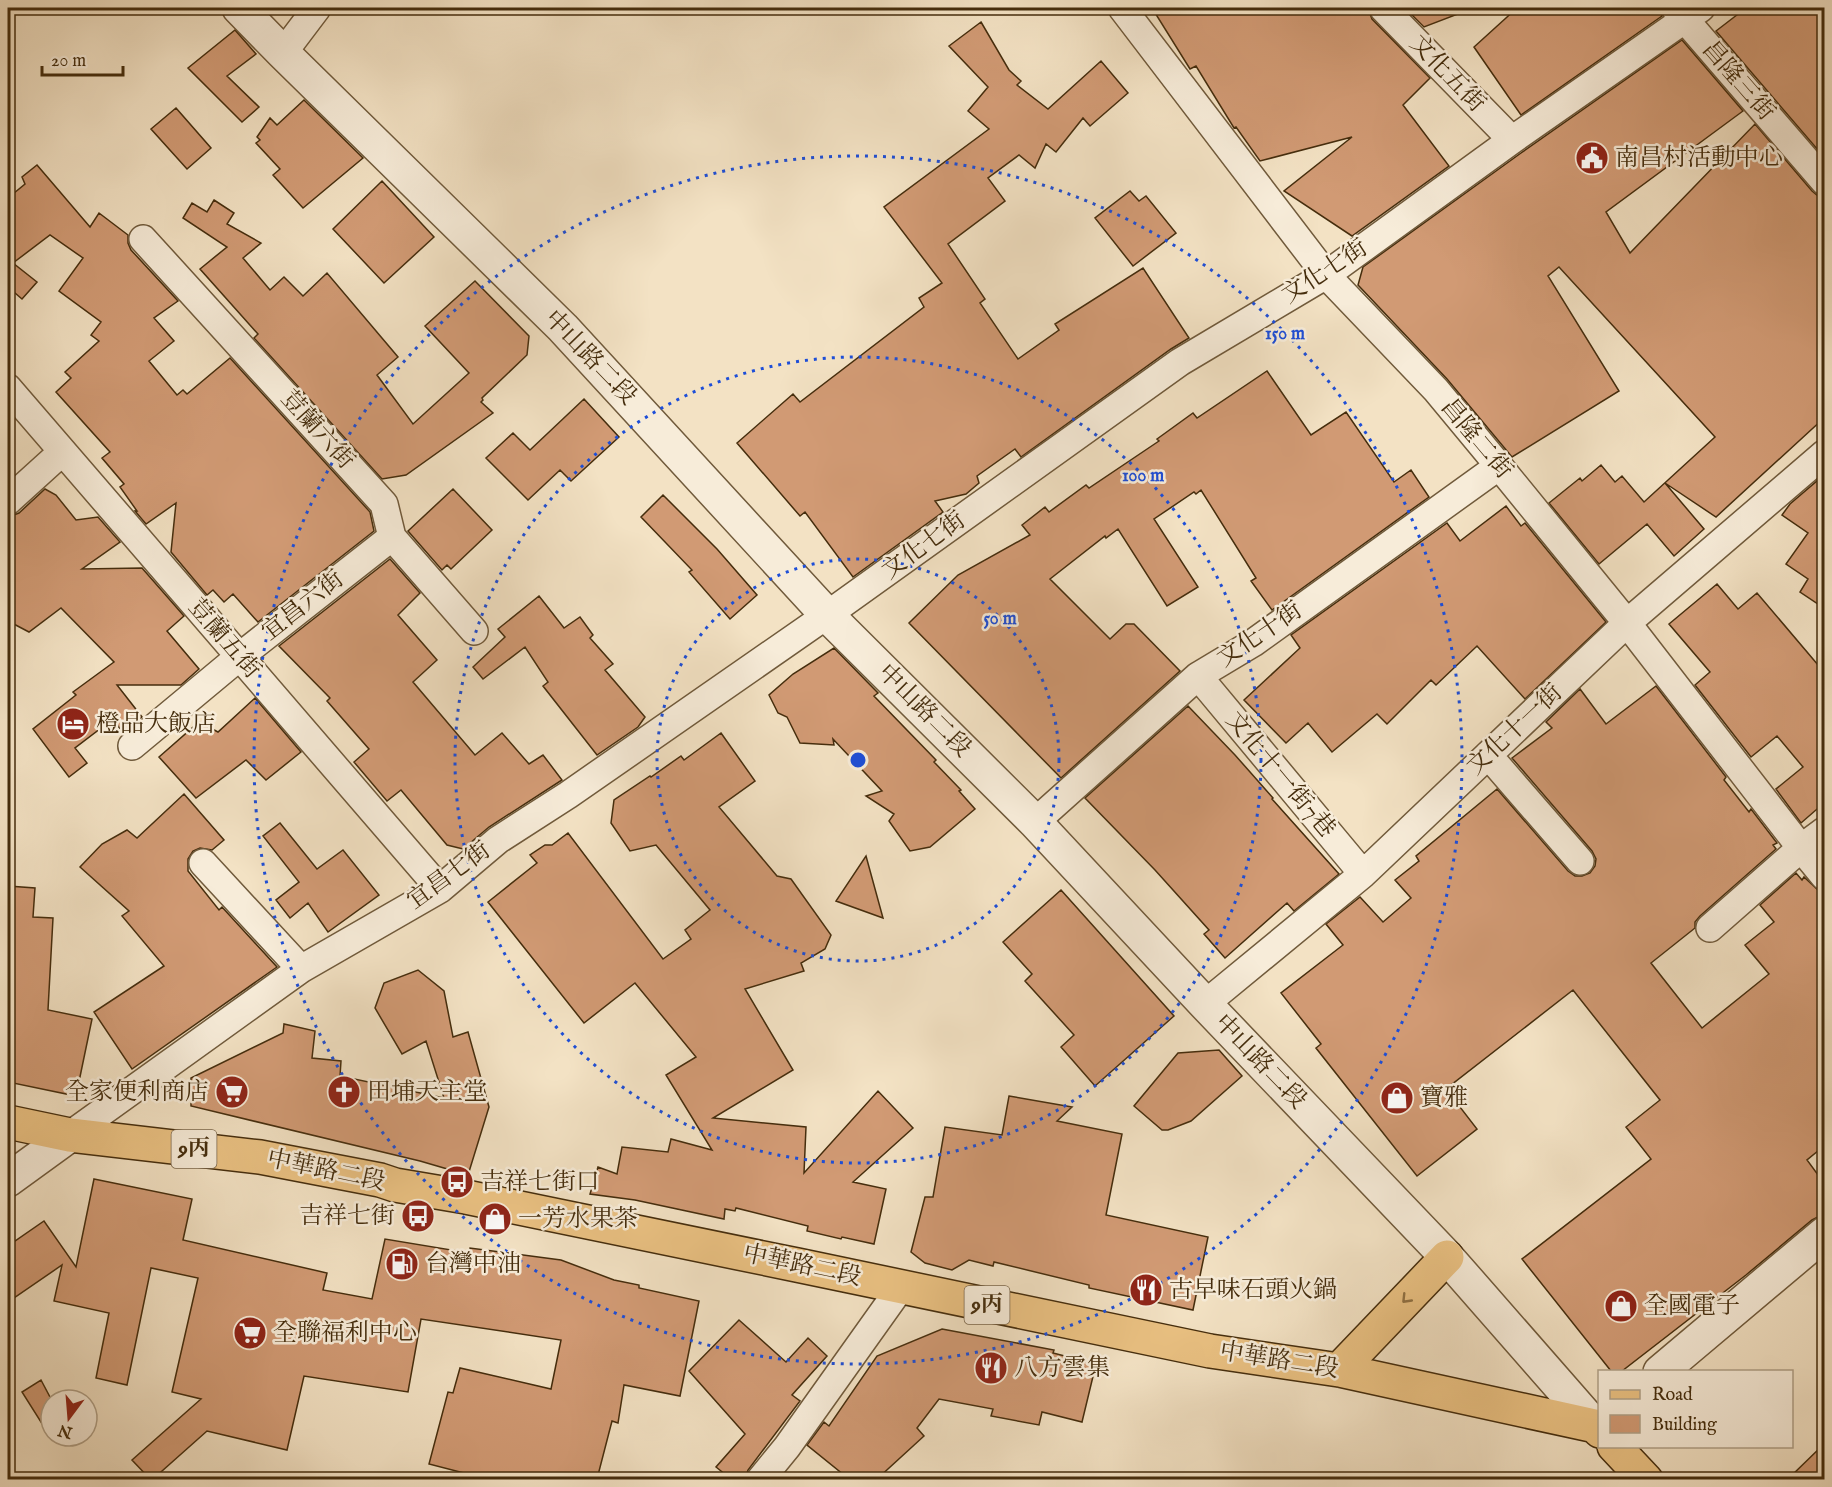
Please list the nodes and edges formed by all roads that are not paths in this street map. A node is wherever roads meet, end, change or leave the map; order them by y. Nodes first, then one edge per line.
1 (240, 8) edge
2 (317, 8) edge
3 (1122, 8) edge
4 (1383, 8) edge
5 (1687, 11) edge
6 (283, 53) junction
7 (1512, 140) junction
8 (1824, 181) edge
9 (143, 239) dead end
10 (1326, 275) junction
11 (8, 388) edge
12 (62, 452) junction
13 (1824, 454) edge
14 (1499, 466) junction
15 (8, 501) edge
16 (392, 537) junction
17 (827, 615) junction
18 (1627, 623) junction
19 (474, 631) dead end
20 (239, 657) junction
21 (1198, 676) junction
22 (132, 746) dead end
23 (1488, 755) junction
24 (1035, 822) junction
25 (1824, 831) edge
26 (1801, 848) junction
27 (1580, 861) dead end
28 (203, 863) dead end
29 (1363, 874) junction
30 (1824, 876) edge
31 (440, 889) junction
32 (1710, 928) dead end
33 (301, 969) junction
34 (1205, 1004) junction
35 (8, 1122) edge
36 (70, 1135) junction
37 (8, 1180) edge
38 (1824, 1234) edge
39 (1447, 1257) junction
40 (901, 1287) junction
41 (1340, 1370) junction
42 (1661, 1370) edge
43 (1598, 1427) edge
44 (1598, 1431) edge
45 (1617, 1448) edge
46 (760, 1479) edge
47 (1646, 1479) edge

1 - 6 street, 中山路二段
2 - 6 street
3 - 10 street, 昌隆二街
4 - 7 street, 文化五街
5 - 7 street, 文化七街
5 - 8 street, 昌隆三街
6 - 17 street, 中山路二段
7 - 10 street, 文化七街
9 - 16 street, 荳蘭六街
10 - 14 street, 昌隆二街
10 - 17 street, 文化七街
11 - 12 street, 荳蘭五街
12 - 15 street
12 - 20 street, 荳蘭五街
13 - 18 street, 文化十一街
14 - 18 street, 昌隆二街
14 - 21 street, 文化十街
16 - 19 street, 荳蘭六街
16 - 20 street, 宜昌六街
17 - 24 street, 中山路二段
17 - 31 street, 宜昌七街
18 - 23 street, 文化十一街
18 - 26 street, 昌隆二街
20 - 22 street, 宜昌六街
20 - 31 street, 荳蘭五街
21 - 24 street, 文化十街
21 - 29 street, 文化十一街7巷
23 - 27 street
23 - 29 street, 文化十一街
24 - 34 street, 中山路二段
25 - 26 street
26 - 30 street, 昌隆二街
26 - 32 street
28 - 33 street
29 - 34 street, 文化十一街
31 - 33 street, 宜昌七街
33 - 36 street, 宜昌七街
34 - 39 street, 中山路二段
35 - 36 main road, 中華路二段 / 9丙
36 - 37 street
36 - 40 main road, 中華路二段 / 9丙
38 - 42 street
39 -> 41 main road
39 - 43 street, 中山路二段
40 - 41 main road, 中華路二段 / 9丙
40 - 46 street
41 - 44 main road, 中華路二段 / 9丙
45 - 47 main road

